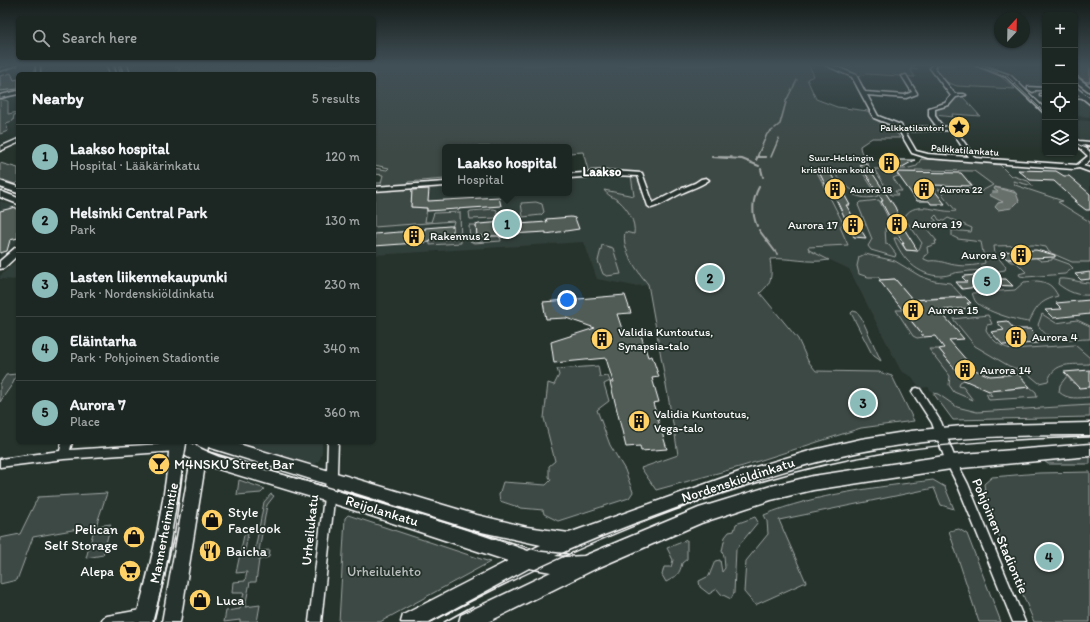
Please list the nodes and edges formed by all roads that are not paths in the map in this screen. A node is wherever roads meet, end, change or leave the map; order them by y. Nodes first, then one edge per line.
1 (11, 94) edge
2 (864, 94) edge
3 (875, 94) edge
4 (911, 94) edge
5 (1027, 94) edge
6 (1084, 94) edge
7 (964, 95) dead end
8 (954, 96) joint
9 (0, 97) edge
10 (1090, 102) edge
11 (1042, 109) edge
12 (941, 128) junction
13 (912, 129) dead end
14 (16, 142) edge
15 (1078, 142) edge
16 (1078, 144) edge
17 (1090, 144) edge
18 (1083, 148) junction
19 (0, 149) edge
20 (1090, 150) edge
21 (1090, 156) edge
22 (974, 160) junction
23 (1079, 166) junction
24 (1090, 170) edge
25 (572, 176) edge
26 (706, 180) dead end
27 (0, 184) edge
28 (442, 184) edge
29 (16, 189) edge
30 (376, 189) edge
31 (0, 194) edge
32 (16, 200) edge
33 (16, 252) edge
34 (0, 266) edge
35 (917, 392) dead end
36 (1090, 429) edge
37 (941, 435) junction
38 (67, 444) edge
39 (178, 444) edge
40 (218, 444) edge
41 (333, 444) edge
42 (201, 449) edge
43 (1090, 450) edge
44 (64, 455) junction
45 (951, 462) junction
46 (0, 463) edge
47 (332, 478) junction
48 (329, 495) junction
49 (571, 541) junction
50 (529, 560) junction
51 (589, 563) junction
52 (145, 618) edge
53 (107, 622) edge
54 (171, 622) edge
55 (315, 622) edge
56 (410, 622) edge
57 (468, 622) edge
58 (1019, 622) edge

1 - 9 street
2 - 22 street, Palkkatilankatu
3 - 4 street
5 - 11 street
6 - 10 street
7 - 8 street
8 - 12 street
12 - 13 street
12 - 22 street
14 - 19 street
15 - 17 street
16 - 18 street
18 - 20 street
18 - 21 street
21 - 23 street
22 - 23 street, Palkkatilankatu
23 - 24 street, Palkkatilankatu
25 - 26 street
27 - 29 main road
28 - 30 street
31 - 32 main road
33 - 34 street
35 - 37 street, Pohjoinen Stadiontie
36 - 37 main road, Nordenskiöldinkatu
37 - 45 street, Pohjoinen Stadiontie
37 - 49 main road, Nordenskiöldinkatu
38 - 44 street
39 - 42 main road, Reijolankatu
39 - 44 street
39 - 52 main road, Mannerheimintie
40 - 47 main road, Reijolankatu
41 - 47 street, Urheilukatu
42 - 48 main road, Reijolankatu
42 - 54 main road, Mannerheimintie
43 - 45 main road, Nordenskiöldinkatu
44 - 46 street
45 - 51 main road, Nordenskiöldinkatu
45 - 58 street, Pohjoinen Stadiontie
47 - 48 street, Urheilukatu
47 - 49 main road, Reijolankatu
48 - 50 main road, Reijolankatu
48 - 55 street, Urheilukatu
49 - 50 main road, Nordenskiöldinkatu
50 - 51 main road, Reijolankatu
50 - 56 main road, Nordenskiöldinkatu
51 - 57 main road, Nordenskiöldinkatu
52 - 53 street

